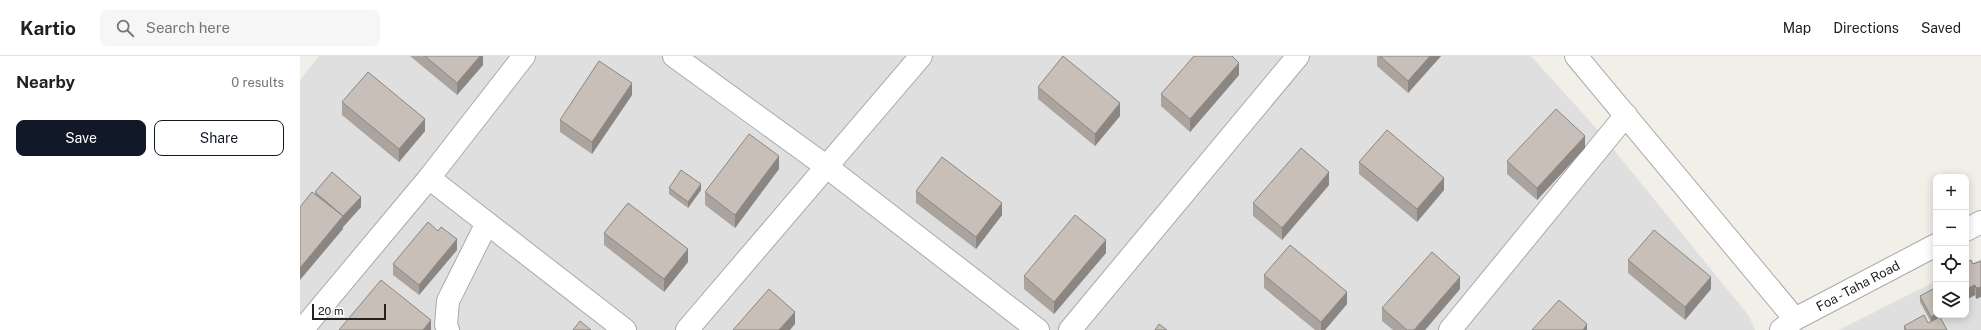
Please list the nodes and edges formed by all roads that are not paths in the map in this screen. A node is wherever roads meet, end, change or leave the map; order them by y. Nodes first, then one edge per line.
1 (524, 56) edge
2 (674, 56) edge
3 (921, 56) edge
4 (1298, 56) edge
5 (1576, 56) edge
6 (1626, 115) junction
7 (827, 167) junction
8 (429, 178) junction
9 (1981, 222) edge
10 (488, 224) junction
11 (1969, 228) edge
12 (1934, 246) edge
13 (1788, 324) edge
14 (302, 330) edge
15 (448, 330) edge
16 (625, 330) edge
17 (688, 330) edge
18 (1038, 330) edge
19 (1070, 330) edge
20 (1450, 330) edge

1 - 8 street
2 - 7 street
3 - 7 street
4 - 19 street
5 - 6 street
6 - 13 street
6 - 20 street
7 - 17 street
7 - 18 street
8 - 10 street
8 - 14 street
9 - 11 street
10 - 15 street
10 - 16 street
12 - 13 street, Foa - Taha Road

